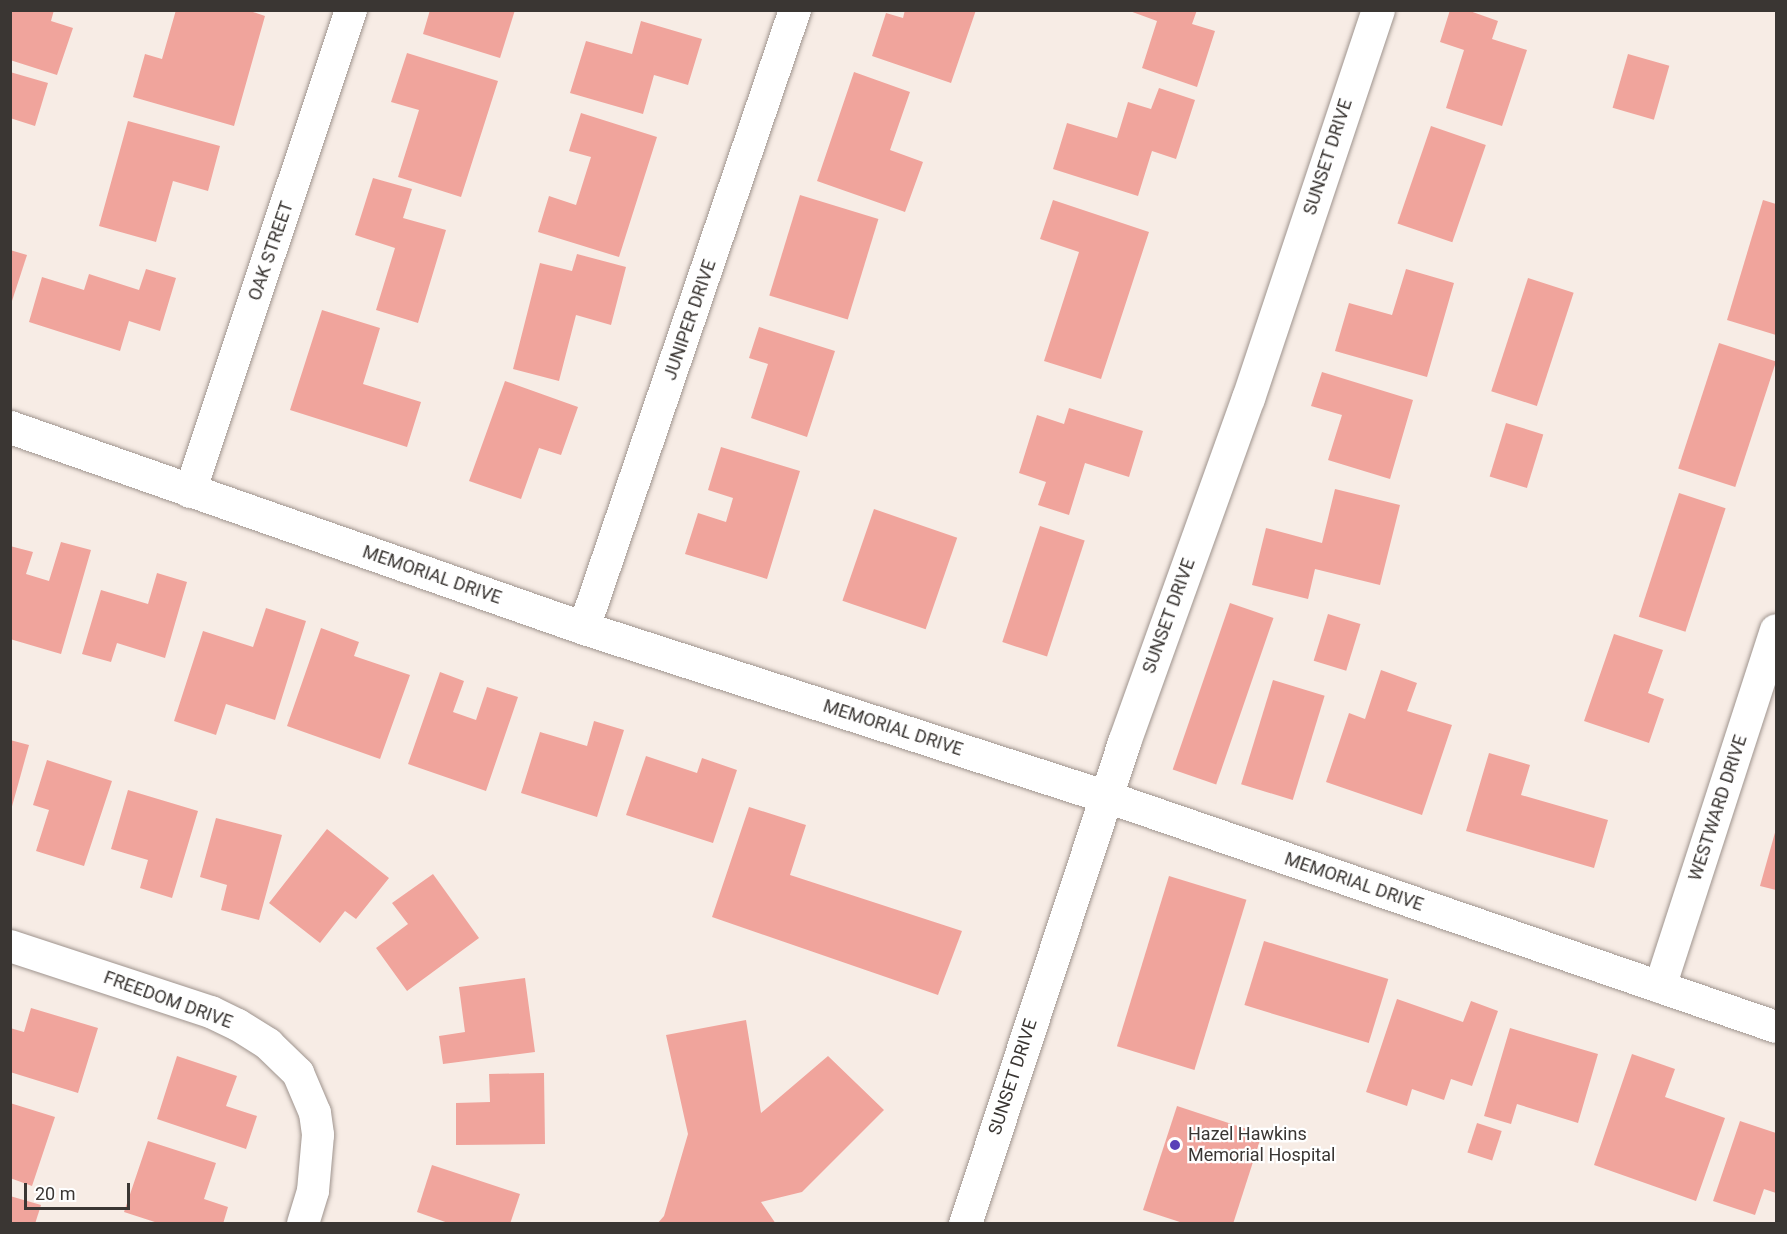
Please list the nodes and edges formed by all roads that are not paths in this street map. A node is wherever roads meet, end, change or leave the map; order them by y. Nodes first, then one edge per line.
1 (351, 10) edge
2 (795, 10) edge
3 (1378, 10) edge
4 (10, 427) edge
5 (190, 492) junction
6 (584, 628) junction
7 (1776, 630) edge
8 (1107, 797) junction
9 (10, 946) edge
10 (1660, 987) junction
11 (1776, 1027) edge
12 (303, 1224) edge
13 (965, 1224) edge

1 - 5 street, OAK STREET
2 - 6 street, JUNIPER DRIVE
3 - 8 street, SUNSET DRIVE
4 - 5 street, MEMORIAL DRIVE
5 - 6 street, MEMORIAL DRIVE
6 - 8 street, MEMORIAL DRIVE
7 - 10 street, WESTWARD DRIVE
8 - 10 street, MEMORIAL DRIVE
8 - 13 street, SUNSET DRIVE
9 - 12 street, FREEDOM DRIVE
10 - 11 street, MEMORIAL DRIVE

